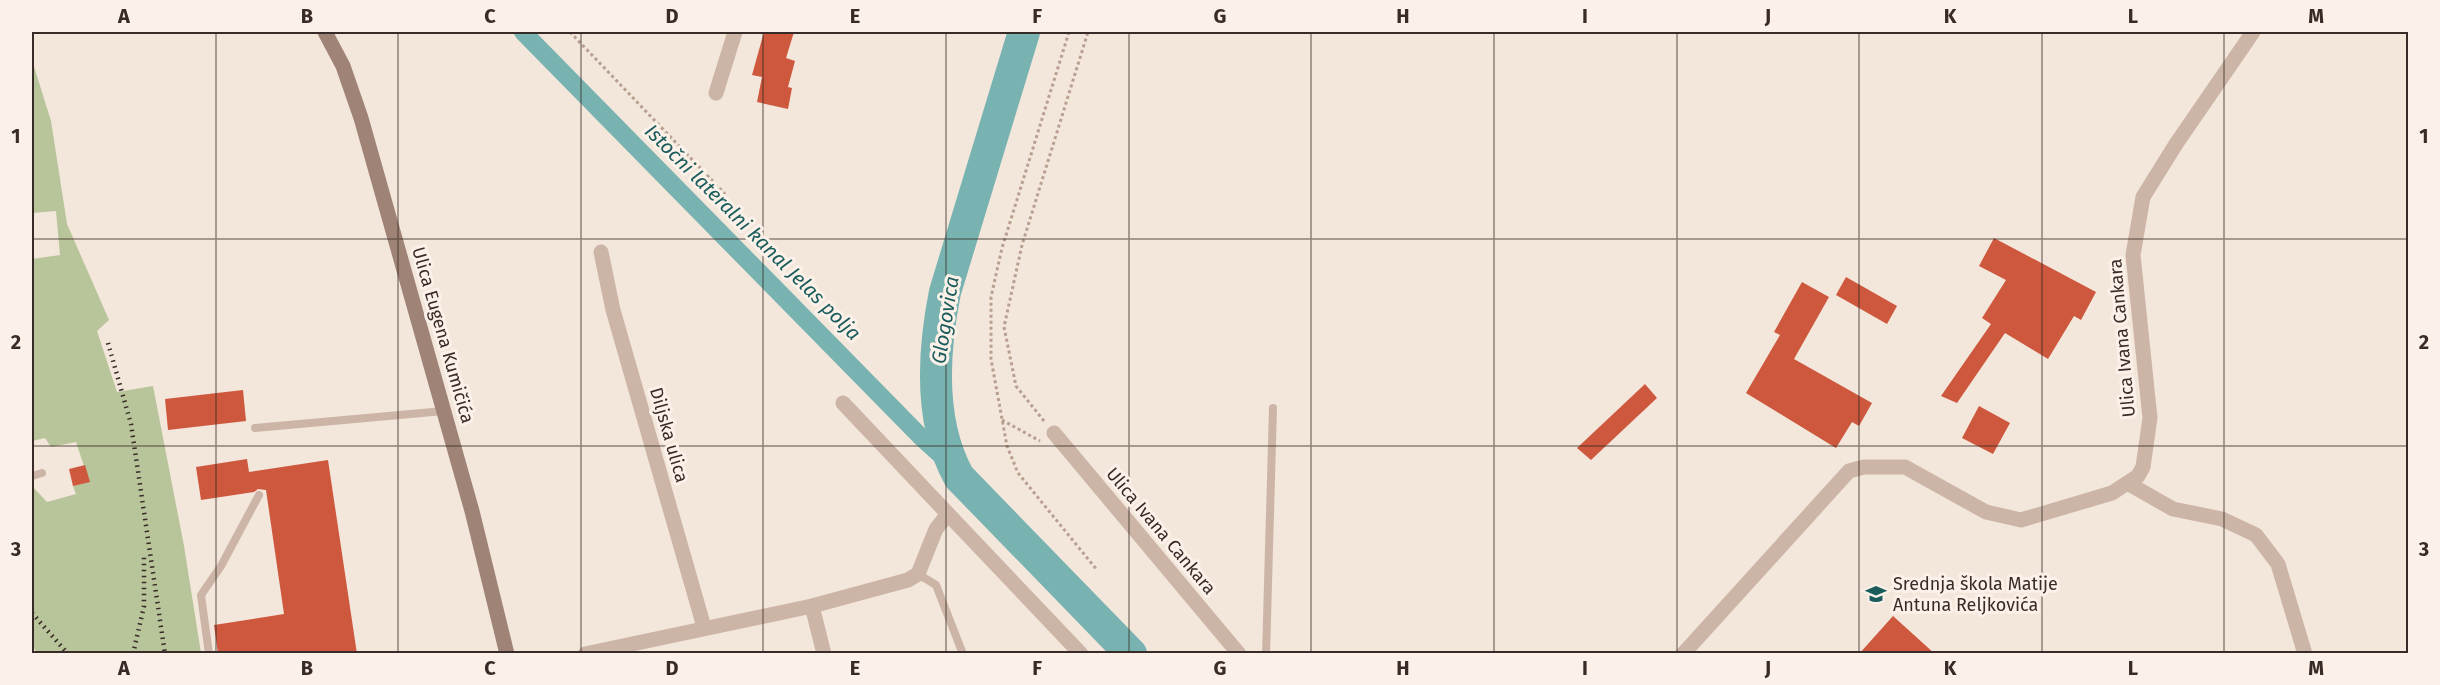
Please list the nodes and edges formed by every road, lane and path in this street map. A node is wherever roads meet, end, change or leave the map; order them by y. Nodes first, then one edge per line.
1 (325, 32) edge
2 (570, 32) edge
3 (735, 32) edge
4 (1069, 32) edge
5 (1088, 32) edge
6 (2253, 32) edge
7 (716, 93) dead end
8 (725, 194) dead end
9 (602, 252) dead end
10 (843, 403) dead end
11 (1273, 408) dead end
12 (444, 411) junction
13 (255, 428) dead end
14 (1054, 433) joint
15 (42, 473) dead end
16 (32, 476) edge
17 (2129, 484) junction
18 (259, 495) dead end
19 (948, 514) junction
20 (1097, 570) dead end
21 (918, 574) junction
22 (812, 606) junction
23 (704, 627) junction
24 (209, 654) edge
25 (507, 654) edge
26 (585, 654) edge
27 (824, 654) edge
28 (963, 654) edge
29 (1081, 654) edge
30 (1239, 654) edge
31 (1266, 654) edge
32 (1683, 654) edge
33 (2305, 654) edge

1 - 12 main road, Ulica Eugena Kumičića
2 - 8 path
3 - 7 street
4 - 20 path
5 - 14 path
6 - 17 street, Ulica Ivana Cankara
9 - 23 street, Diljska ulica
10 - 19 street
11 - 31 lane
12 - 13 lane
12 - 25 main road, Ulica Eugena Kumičića
14 - 30 street, Ulica Ivana Cankara
15 - 16 lane
17 - 32 street
17 - 33 street
18 - 24 lane
19 - 21 street
19 - 29 street
21 - 22 street
21 - 28 lane
22 - 23 street
22 - 27 street
23 - 26 street

